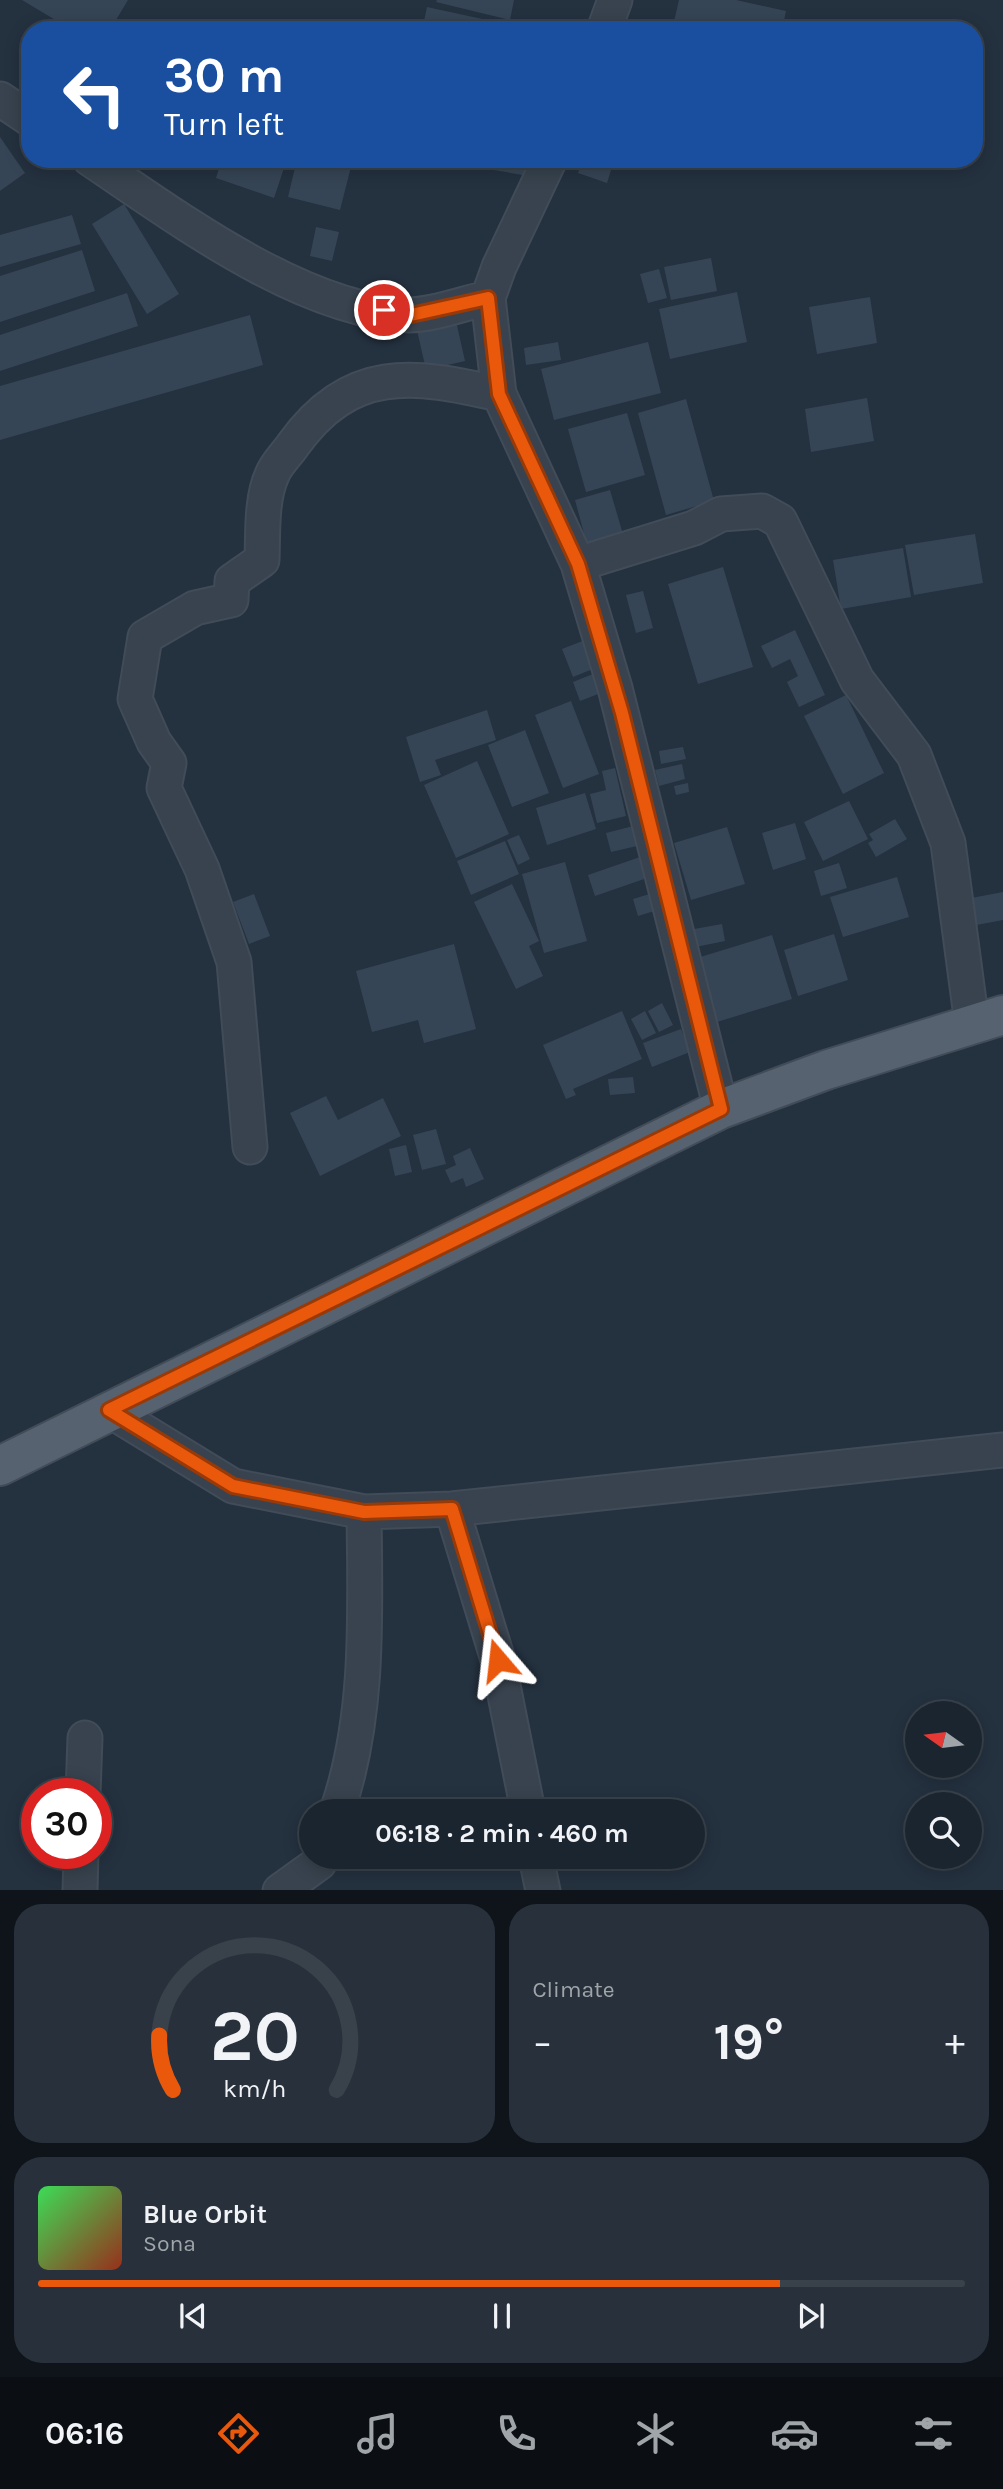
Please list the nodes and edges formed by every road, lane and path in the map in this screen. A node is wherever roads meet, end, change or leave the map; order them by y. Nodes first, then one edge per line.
1 (615, 0) edge
2 (607, 21) edge
3 (0, 99) edge
4 (21, 113) edge
5 (104, 168) edge
6 (546, 168) edge
7 (488, 298) junction
8 (499, 394) junction
9 (578, 564) junction
10 (987, 1020) edge
11 (721, 1109) junction
12 (250, 1147) dead end
13 (109, 1410) junction
14 (1003, 1450) edge
15 (0, 1466) edge
16 (452, 1509) junction
17 (364, 1512) junction
18 (85, 1738) dead end
19 (84, 1778) edge
20 (340, 1799) edge
21 (525, 1799) edge
22 (81, 1869) edge
23 (539, 1869) edge
24 (316, 1870) edge
25 (80, 1890) edge
26 (282, 1890) edge
27 (543, 1890) edge

1 - 2 street
3 - 4 street
5 - 7 street
6 - 7 street
7 - 8 street
8 - 9 street
8 - 12 street
9 - 10 street
9 - 11 street
10 - 11 main road
11 - 13 main road
13 - 15 main road
13 - 17 street
14 - 16 street
16 - 17 street
16 - 21 street
17 - 20 street
18 - 19 street
22 - 25 street
23 - 27 street
24 - 26 street

